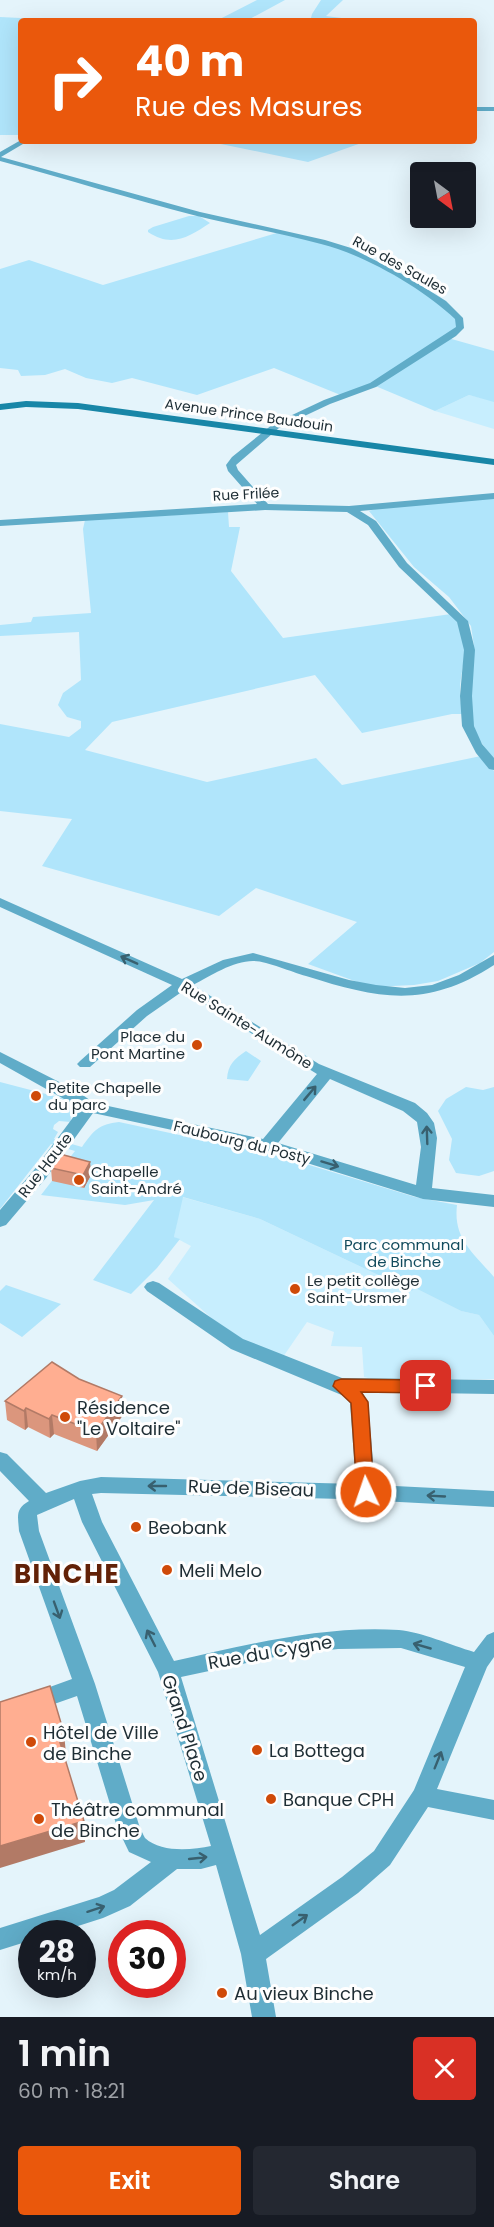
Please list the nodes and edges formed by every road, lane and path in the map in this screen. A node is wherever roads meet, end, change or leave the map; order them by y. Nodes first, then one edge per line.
1 (477, 109) edge
2 (494, 109) edge
3 (20, 144) edge
4 (0, 157) edge
5 (0, 407) edge
6 (270, 431) junction
7 (494, 462) edge
8 (494, 496) edge
9 (265, 507) junction
10 (349, 509) junction
11 (0, 523) edge
12 (494, 766) edge
13 (0, 902) edge
14 (494, 959) edge
15 (182, 984) junction
16 (0, 1057) edge
17 (85, 1064) dead end
18 (326, 1074) junction
19 (89, 1107) junction
20 (267, 1145) junction
21 (423, 1193) junction
22 (494, 1201) edge
23 (0, 1221) edge
24 (153, 1287) dead end
25 (341, 1386) junction
26 (494, 1387) edge
27 (0, 1459) edge
28 (80, 1489) junction
29 (366, 1492) junction
30 (494, 1499) edge
31 (42, 1502) junction
32 (494, 1641) edge
33 (478, 1662) junction
34 (168, 1671) junction
35 (84, 1684) junction
36 (0, 1714) edge
37 (423, 1796) junction
38 (494, 1810) edge
39 (224, 1852) junction
40 (171, 1860) junction
41 (0, 1939) edge
42 (253, 1954) junction
43 (264, 2017) edge

1 - 2 street
3 - 4 street
4 - 6 street, Rue des Saules
5 - 6 street, Avenue Prince Baudouin
6 - 7 street, Avenue Prince Baudouin
6 - 9 street, Rue des Saules
8 - 10 street, Rue Frilée
9 - 10 street, Rue Frilée
9 - 11 street, Rue Frilée
10 - 12 street
15 -> 13 street, Rue Sainte-Aumône
14 - 15 street
15 - 17 street
15 - 18 street, Rue Sainte-Aumône
16 - 19 street, Faubourg du Posty
20 -> 18 street
21 -> 18 street, Rue Sainte-Aumône
19 - 20 street, Faubourg du Posty
19 - 23 street, Rue Haute
20 -> 21 street, Faubourg du Posty
21 - 22 street, Faubourg du Posty
24 - 25 street
25 - 26 street
25 - 29 street
27 - 31 street
29 -> 28 street, Rue de Biseau
28 - 31 street
34 -> 28 street, Grand Place
30 -> 29 street, Rue de Biseau
31 -> 35 street
32 - 33 street
33 -> 34 street, Rue du Cygne
37 -> 33 street
34 - 39 street, Grand Place
35 - 36 street
35 - 40 street
37 - 38 street
42 -> 37 street
40 -> 39 street
39 - 42 street, Grand Place
41 -> 40 street
42 - 43 street, Grand Place

